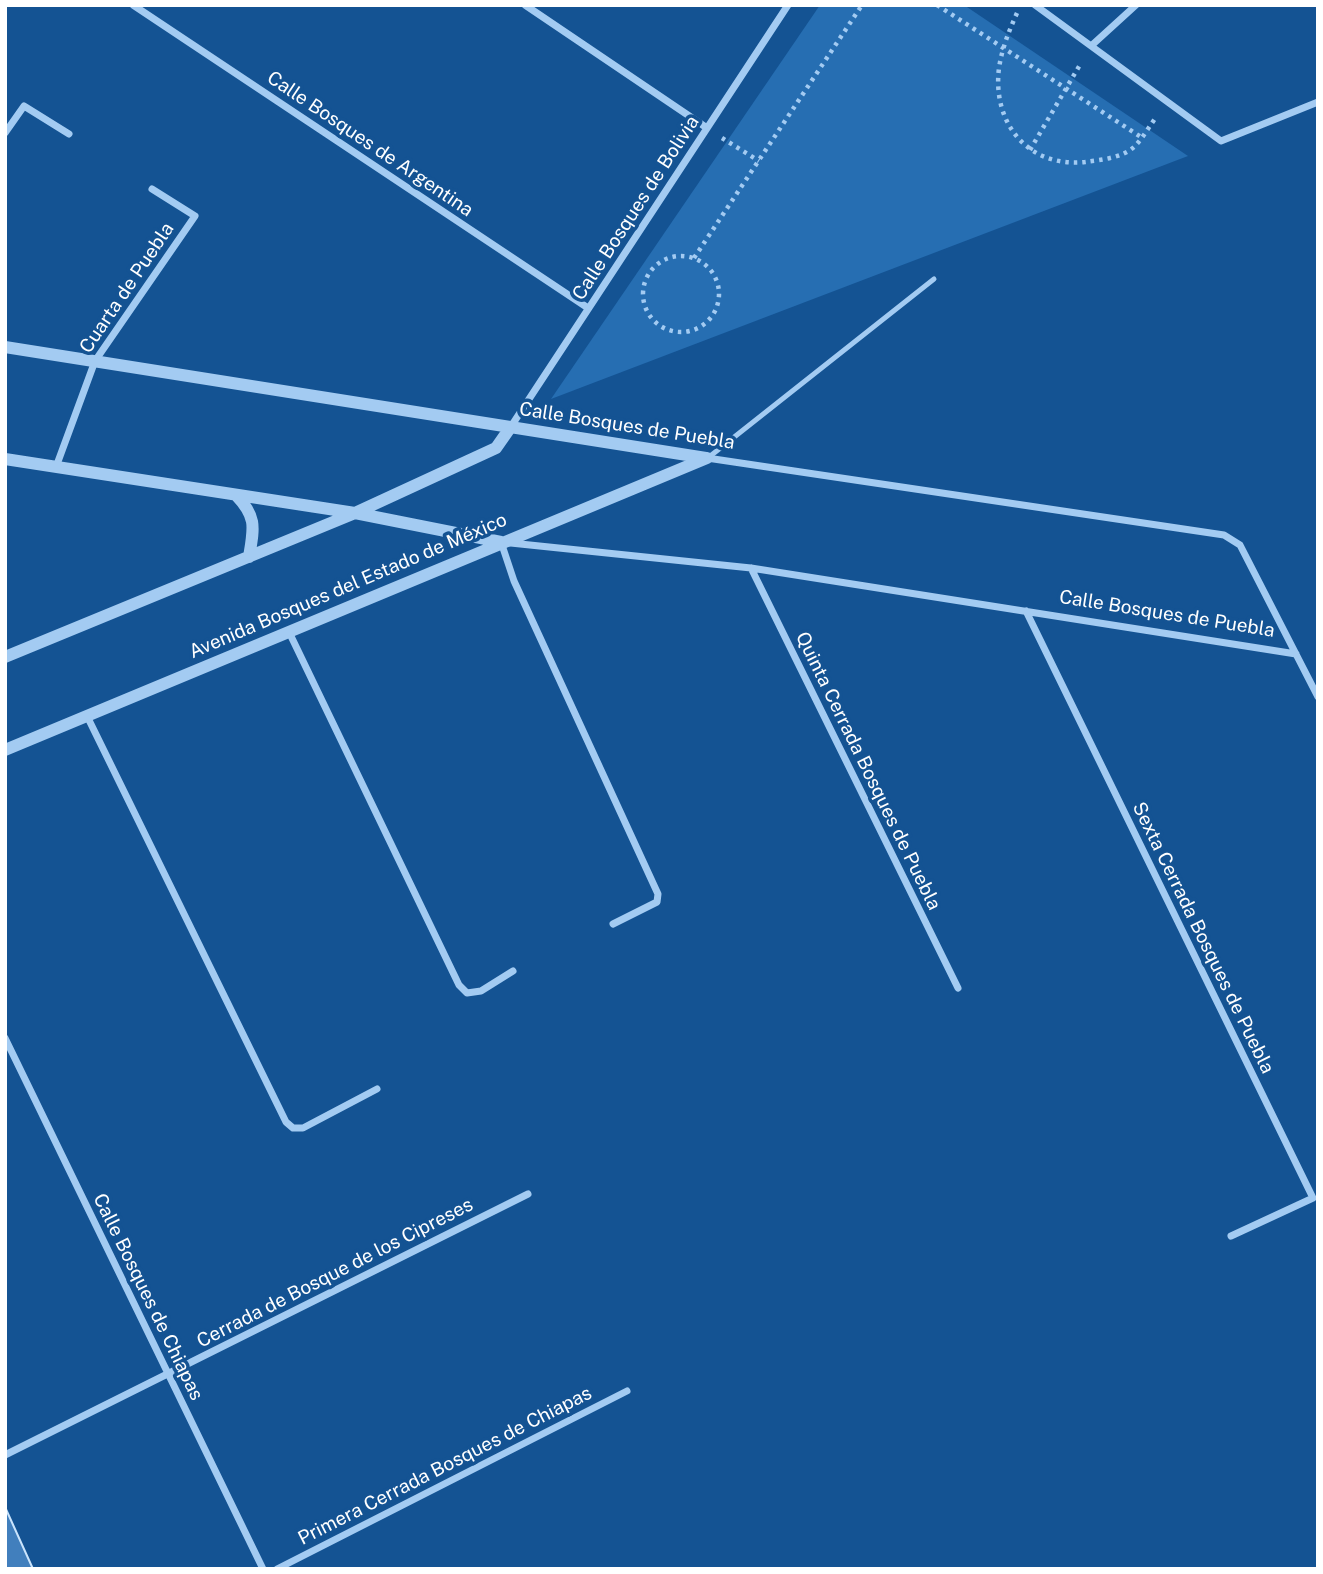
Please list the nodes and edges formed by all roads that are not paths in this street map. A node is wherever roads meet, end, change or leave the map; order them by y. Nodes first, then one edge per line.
1 (133, 5) edge
2 (525, 5) edge
3 (788, 5) edge
4 (1035, 5) edge
5 (1136, 5) edge
6 (1091, 46) junction
7 (1318, 102) edge
8 (707, 128) junction
9 (5, 133) edge
10 (69, 134) dead end
11 (152, 190) dead end
12 (934, 279) dead end
13 (588, 308) junction
14 (5, 347) edge
15 (95, 361) junction
16 (510, 428) junction
17 (5, 458) edge
18 (707, 458) junction
19 (56, 467) junction
20 (236, 495) junction
21 (355, 513) junction
22 (501, 542) junction
23 (249, 556) junction
24 (751, 568) junction
25 (1026, 611) junction
26 (289, 632) junction
27 (1296, 654) junction
28 (5, 657) edge
29 (1318, 697) edge
30 (87, 716) junction
31 (5, 750) edge
32 (613, 924) dead end
33 (513, 971) dead end
34 (958, 988) dead end
35 (5, 1038) edge
36 (377, 1088) dead end
37 (528, 1194) dead end
38 (1231, 1236) dead end
39 (168, 1375) junction
40 (627, 1391) dead end
41 (5, 1455) edge
42 (263, 1569) edge
43 (277, 1569) edge

1 - 13 street, Calle Bosques de Argentina
2 - 8 street
3 - 8 street, Calle Bosques de Bolivia
4 - 6 street
5 - 6 street
6 - 7 street
8 - 13 street, Calle Bosques de Bolivia
9 - 10 street
11 - 15 street, Cuarta de Puebla
12 - 18 lane
13 - 16 street, Calle Bosques de Bolivia
14 - 15 street, Calle Bosques de Puebla
15 - 16 street, Calle Bosques de Puebla
15 - 19 street, Cuarta de Puebla
16 - 18 street, Calle Bosques de Puebla
16 - 21 street
17 - 19 street, Calle Bosques de Puebla
18 - 22 street, Avenida Bosques del Estado de México
18 - 27 street, Calle Bosques de Puebla
19 - 20 street, Calle Bosques de Puebla
20 - 21 street, Calle Bosques de Puebla
20 - 23 street
21 - 22 street, Calle Bosques de Puebla
21 - 23 street
22 - 24 street, Calle Bosques de Puebla
22 - 26 street, Avenida Bosques del Estado de México
22 - 32 street
23 - 28 street
24 - 25 street, Calle Bosques de Puebla
24 - 34 street, Quinta Cerrada Bosques de Puebla
25 - 27 street, Calle Bosques de Puebla
25 - 38 street, Sexta Cerrada Bosques de Puebla
26 - 30 street, Avenida Bosques del Estado de México
26 - 33 street
27 - 29 street
30 - 31 street, Avenida Bosques del Estado de México
30 - 36 street
35 - 39 street, Calle Bosques de Chiapas
37 - 39 street, Cerrada de Bosque de los Cipreses
39 - 41 street, Cerrada de Bosque de los Cipreses
39 - 42 street, Calle Bosques de Chiapas
40 - 43 street, Primera Cerrada Bosques de Chiapas

